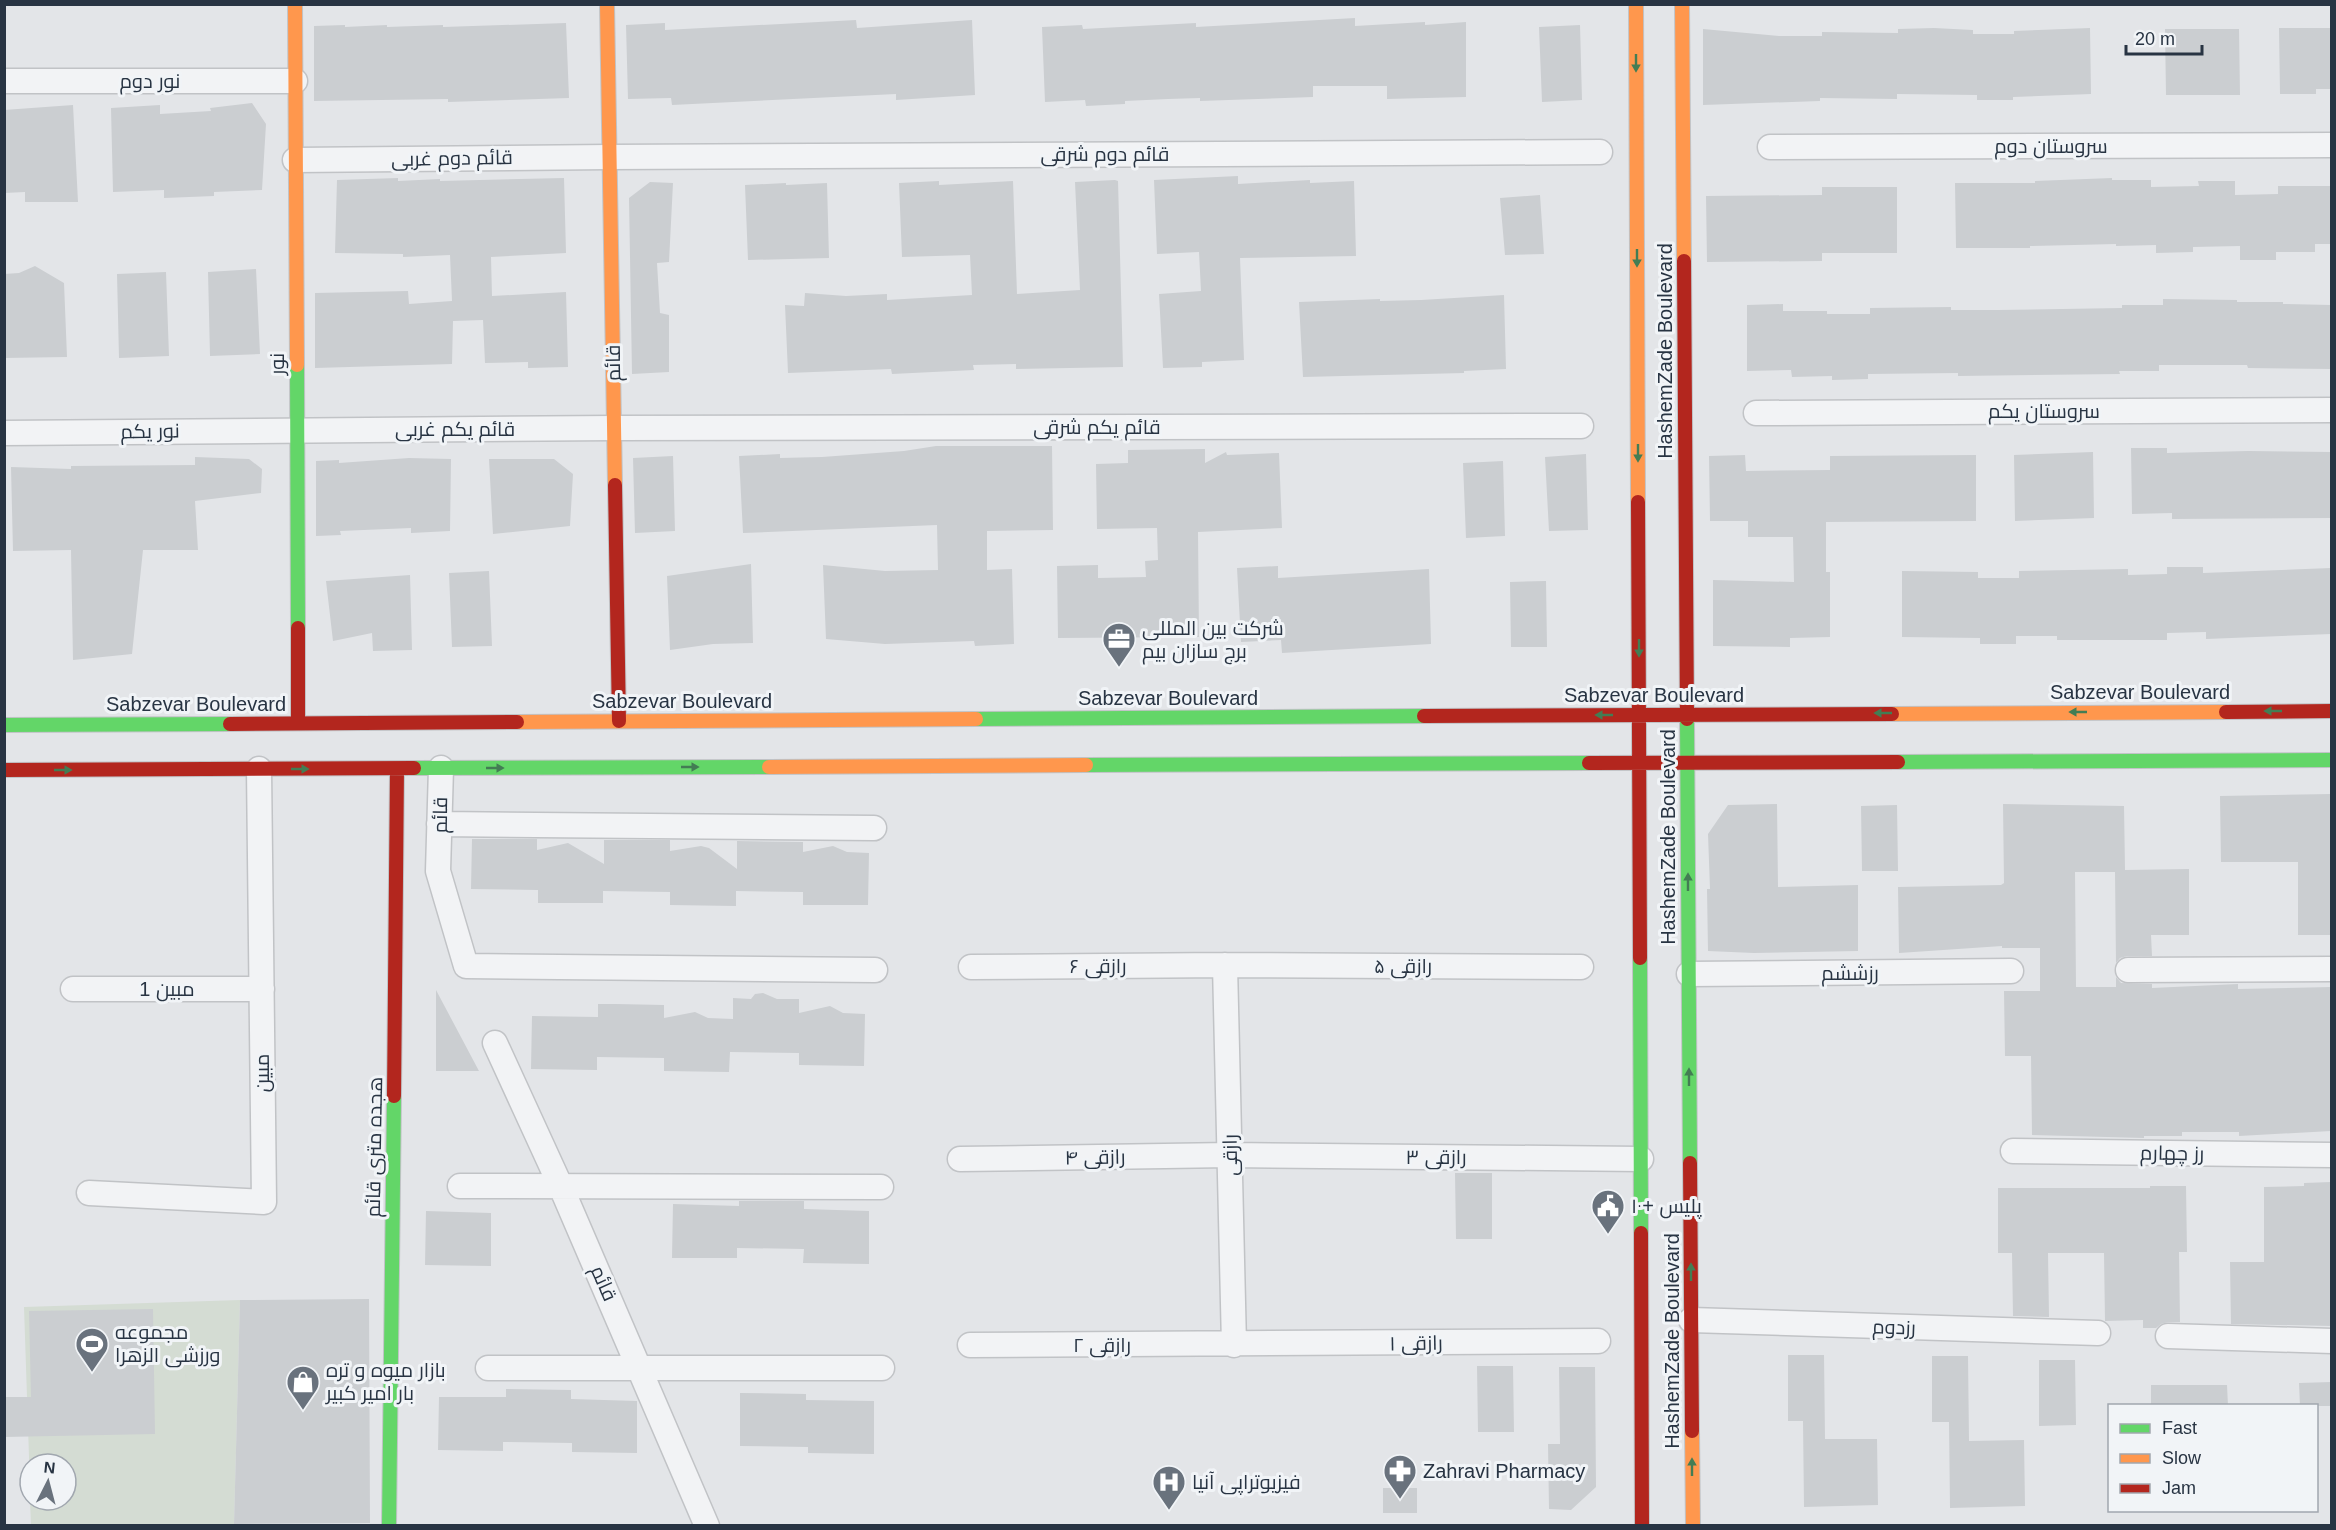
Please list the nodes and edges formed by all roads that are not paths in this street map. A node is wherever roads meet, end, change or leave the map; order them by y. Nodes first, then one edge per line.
1 (295, 4) edge
2 (607, 4) edge
3 (1636, 4) edge
4 (1682, 4) edge
5 (4, 81) edge
6 (295, 81) junction
7 (2331, 145) edge
8 (1770, 147) dead end
9 (1600, 152) dead end
10 (609, 157) junction
11 (296, 160) junction
12 (2331, 410) edge
13 (1756, 413) dead end
14 (1581, 426) dead end
15 (614, 428) junction
16 (297, 429) junction
17 (4, 434) edge
18 (2331, 711) edge
19 (1687, 714) junction
20 (1639, 715) junction
21 (619, 721) junction
22 (298, 723) junction
23 (4, 725) edge
24 (2331, 760) edge
25 (1639, 763) junction
26 (1688, 763) junction
27 (441, 768) junction
28 (259, 769) junction
29 (397, 769) junction
30 (4, 770) edge
31 (439, 824) junction
32 (874, 828) dead end
33 (1225, 965) junction
34 (1581, 967) dead end
35 (970, 968) dead end
36 (2331, 969) edge
37 (875, 970) dead end
38 (2128, 970) dead end
39 (2011, 971) dead end
40 (1689, 974) junction
41 (73, 989) dead end
42 (262, 989) junction
43 (495, 1043) dead end
44 (2013, 1151) dead end
45 (1230, 1155) junction
46 (2331, 1155) edge
47 (960, 1159) dead end
48 (1641, 1159) junction
49 (460, 1186) dead end
50 (561, 1187) junction
51 (880, 1187) dead end
52 (89, 1193) dead end
53 (1691, 1320) junction
54 (2098, 1333) dead end
55 (2168, 1336) dead end
56 (1598, 1341) dead end
57 (2331, 1341) edge
58 (970, 1345) dead end
59 (1234, 1345) junction
60 (488, 1368) dead end
61 (640, 1368) junction
62 (882, 1368) dead end
63 (389, 1526) edge
64 (707, 1526) edge
65 (1642, 1526) edge
66 (1692, 1526) edge

1 - 6 street, نور
2 - 10 street, قائم
3 -> 20 street, HashemZade Boulevard
4 - 19 street, HashemZade Boulevard
5 - 6 street, نور دوم
6 - 11 street, نور
7 - 8 street, سروستان دوم
9 - 10 street, قائم دوم شرقی
10 - 11 street, قائم دوم غربی
10 - 15 street, قائم
11 - 16 street, نور
12 - 13 street, سروستان یکم
14 - 15 street, قائم یکم شرقی
15 - 16 street, قائم یکم غربی
15 - 21 street, قائم
16 - 17 street, نور یکم
16 - 22 street, نور
18 -> 19 street, Sabzevar Boulevard
19 - 20 street, Sabzevar Boulevard
19 - 26 street, HashemZade Boulevard
20 -> 21 street, Sabzevar Boulevard
20 - 25 street, HashemZade Boulevard
21 - 22 street, Sabzevar Boulevard
22 - 23 street, Sabzevar Boulevard
24 - 26 street
25 - 26 street
27 -> 25 street
25 - 48 street, HashemZade Boulevard
40 -> 26 street, HashemZade Boulevard
27 - 29 street
27 - 31 street, قائم
28 -> 29 street
30 -> 28 street
28 - 42 street, مبین
29 - 63 street, هجده متری قائم
31 - 32 street
31 - 37 street, قائم
33 - 34 street, رازقی ۵
33 - 35 street, رازقی ۶
33 - 45 street, رازقی
36 - 38 street
39 - 40 street, رزششم
53 -> 40 street, HashemZade Boulevard
41 - 42 street, مبین 1
42 - 52 street, مبین
43 - 50 street, قائم
44 - 46 street, رز چهارم
45 - 47 street, رازقی ۴
45 - 48 street, رازقی ۳
45 - 59 street, رازقی
48 - 65 street, HashemZade Boulevard
49 - 50 street
50 - 51 street
50 - 61 street, قائم
53 - 54 street, رزدوم
66 -> 53 street, HashemZade Boulevard
55 - 57 street
56 - 59 street, رازقی ۱
58 - 59 street, رازقی ۲
60 - 61 street
61 - 62 street
61 - 64 street, قائم

